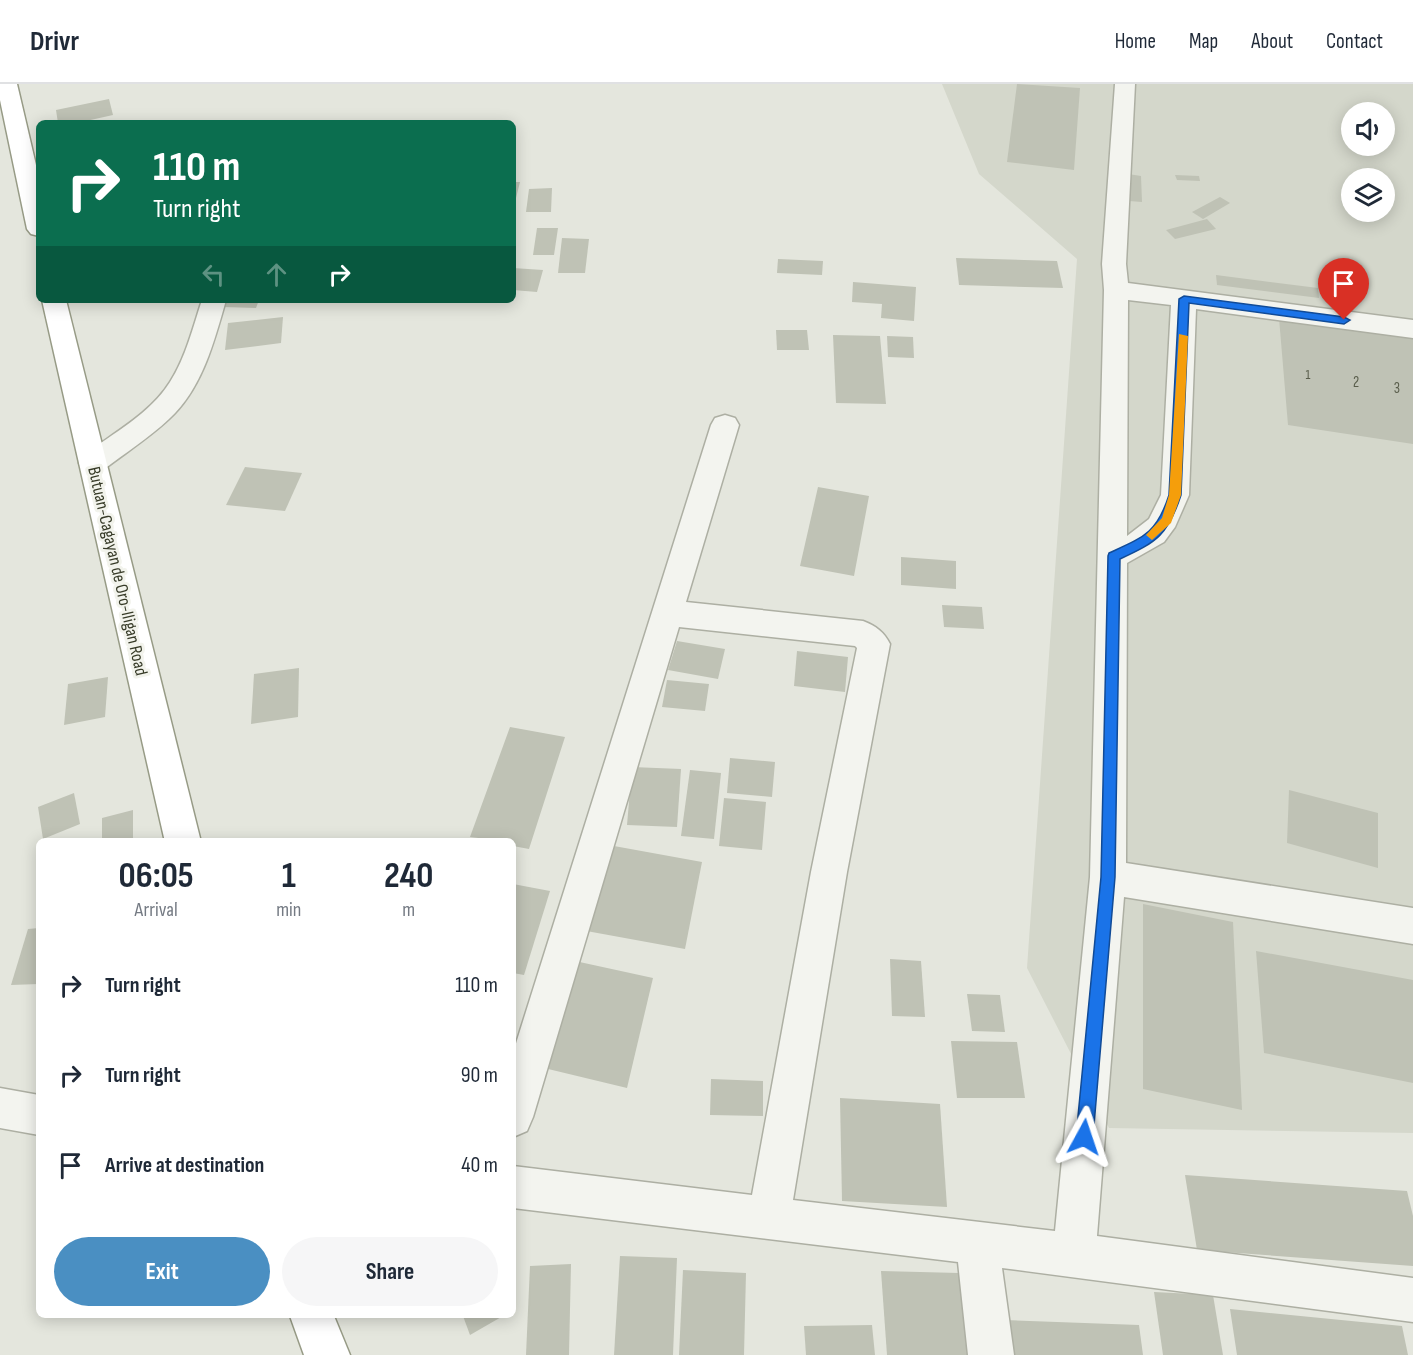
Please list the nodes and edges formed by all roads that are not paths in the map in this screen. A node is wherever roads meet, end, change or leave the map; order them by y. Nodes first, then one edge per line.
1 (7, 84) edge
2 (1125, 84) edge
3 (36, 215) edge
4 (1116, 290) junction
5 (1184, 299) junction
6 (55, 303) edge
7 (213, 303) edge
8 (1413, 329) edge
9 (725, 425) dead end
10 (93, 463) junction
11 (1114, 556) junction
12 (668, 613) junction
13 (182, 838) edge
14 (1108, 877) junction
15 (1413, 926) edge
16 (516, 1107) edge
17 (0, 1108) edge
18 (36, 1114) edge
19 (516, 1187) edge
20 (769, 1219) junction
21 (978, 1245) junction
22 (1074, 1255) junction
23 (1413, 1300) edge
24 (313, 1318) edge
25 (327, 1355) edge
26 (991, 1355) edge

1 - 3 highway
2 - 4 street
4 - 5 street
4 - 11 street
5 - 8 street
5 - 11 street
6 - 10 highway, Butuan-Cagayan de Oro-Iligan Road
7 - 10 street
9 - 12 street
10 - 13 highway, Butuan-Cagayan de Oro-Iligan Road
11 - 14 street
12 - 16 street
12 - 20 street
14 - 15 street
14 - 22 street
17 - 18 street
19 - 20 street
20 - 21 street
21 - 22 street
21 - 26 street
22 - 23 street
24 - 25 highway

